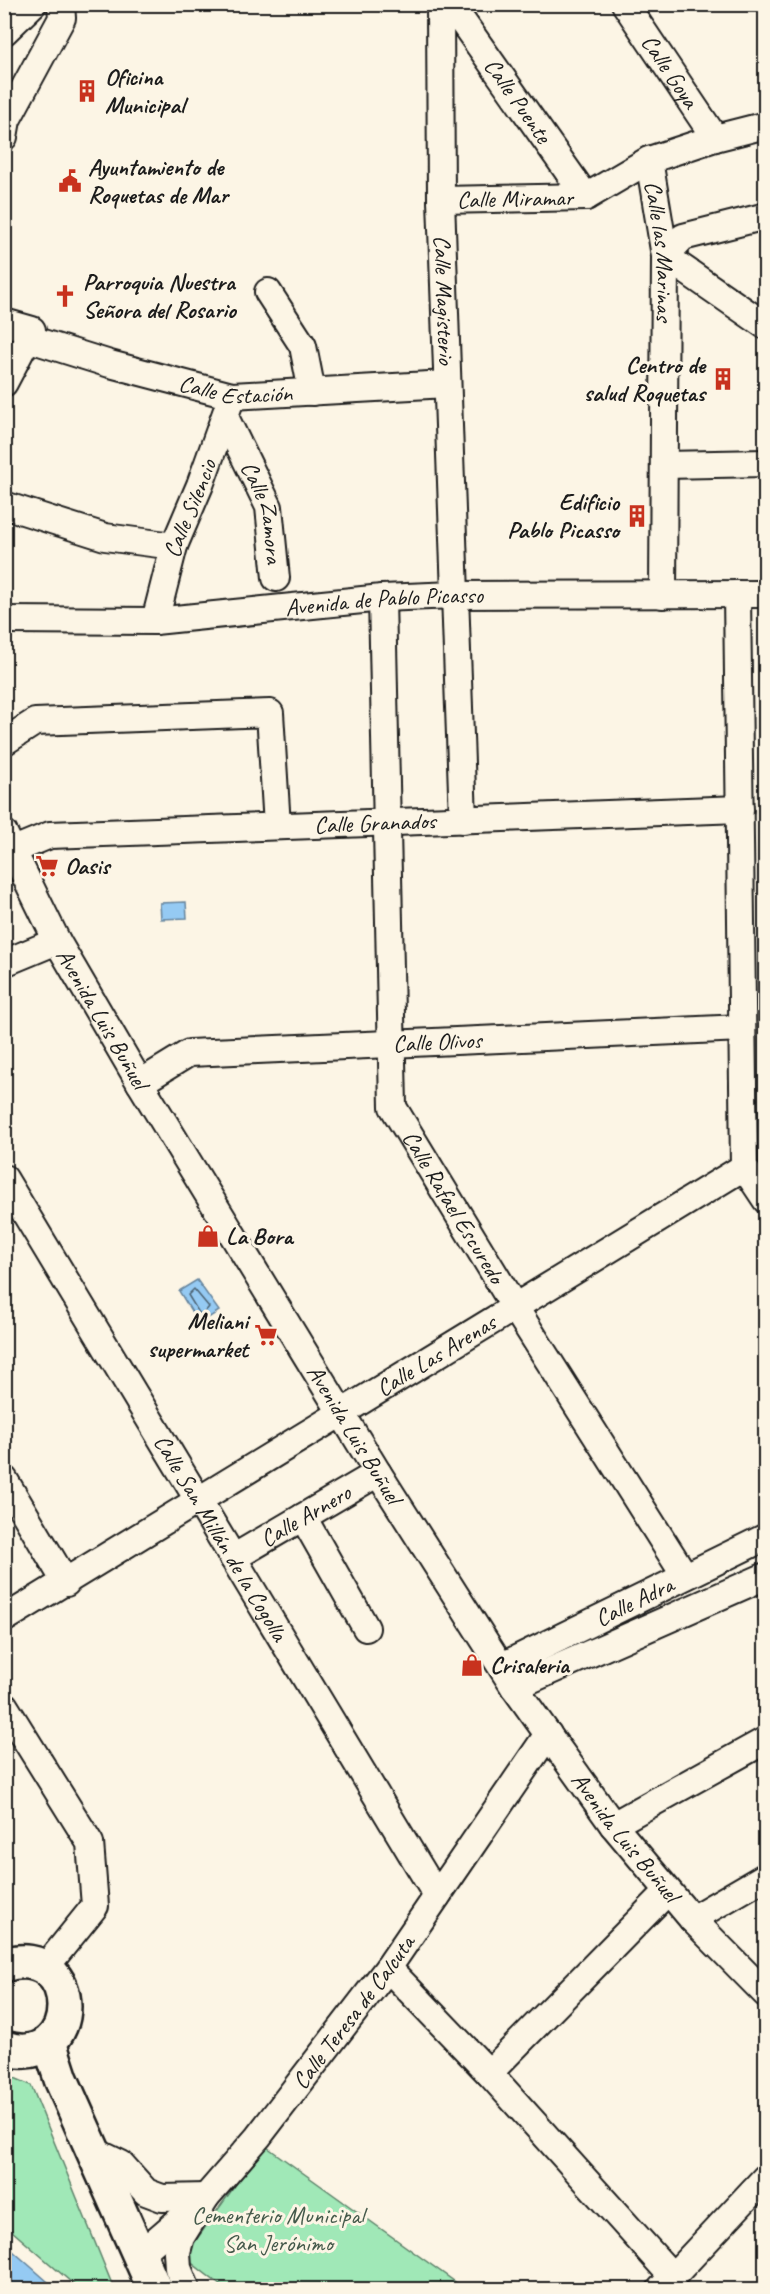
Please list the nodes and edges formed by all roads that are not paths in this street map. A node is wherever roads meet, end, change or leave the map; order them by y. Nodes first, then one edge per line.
1 (33, 4) edge
2 (61, 4) edge
3 (440, 4) edge
4 (450, 4) edge
5 (635, 8) edge
6 (4, 32) edge
7 (765, 125) edge
8 (4, 137) edge
9 (715, 138) junction
10 (649, 160) junction
11 (586, 198) junction
12 (441, 200) junction
13 (765, 216) edge
14 (665, 256) junction
15 (268, 292) dead end
16 (4, 322) edge
17 (765, 326) edge
18 (30, 339) junction
19 (4, 383) edge
20 (447, 384) junction
21 (312, 392) junction
22 (229, 407) junction
23 (765, 463) edge
24 (664, 465) junction
25 (4, 505) edge
26 (174, 546) junction
27 (276, 578) dead end
28 (737, 594) junction
29 (765, 594) edge
30 (454, 595) junction
31 (663, 595) junction
32 (382, 598) junction
33 (4, 620) edge
34 (155, 621) junction
35 (4, 742) edge
36 (740, 809) junction
37 (463, 820) junction
38 (388, 822) junction
39 (277, 826) junction
40 (7, 846) edge
41 (57, 941) junction
42 (4, 963) edge
43 (742, 1028) junction
44 (392, 1042) junction
45 (141, 1083) junction
46 (765, 1121) edge
47 (744, 1135) junction
48 (744, 1167) junction
49 (4, 1178) edge
50 (765, 1200) edge
51 (514, 1306) junction
52 (342, 1413) junction
53 (378, 1473) junction
54 (4, 1479) edge
55 (199, 1500) junction
56 (303, 1517) junction
57 (765, 1537) edge
58 (233, 1558) junction
59 (685, 1576) junction
60 (765, 1576) edge
61 (66, 1583) junction
62 (4, 1619) edge
63 (366, 1628) dead end
64 (508, 1676) junction
65 (4, 1705) edge
66 (548, 1734) junction
67 (765, 1740) edge
68 (613, 1825) junction
69 (765, 1876) edge
70 (668, 1892) junction
71 (437, 1896) junction
72 (692, 1919) junction
73 (4, 1965) edge
74 (45, 1968) junction
75 (388, 1968) junction
76 (765, 1994) edge
77 (49, 2042) junction
78 (4, 2048) edge
79 (489, 2073) junction
80 (96, 2152) junction
81 (765, 2177) edge
82 (206, 2197) junction
83 (140, 2254) junction
84 (666, 2283) edge
85 (155, 2289) edge
86 (187, 2289) edge

1 - 6 street
2 - 8 street
3 - 12 street, Calle Magisterio
4 - 11 street, Calle Puente
5 - 9 street, Calle Goya
7 - 9 street, Calle Miramar
9 - 10 street, Calle Miramar
10 - 11 street, Calle Miramar
10 - 14 street, Calle las Marinas
11 - 12 street, Calle Miramar
12 - 20 street, Calle Magisterio
13 - 14 street
14 - 17 street
14 - 24 street, Calle las Marinas
15 - 21 street
16 - 18 street
18 - 19 street
18 - 22 street, Calle Estación
20 - 21 street, Calle Estación
20 - 30 street, Calle Magisterio
21 - 22 street, Calle Estación
22 - 26 street, Calle Silencio
22 - 27 street, Calle Zamora
23 - 24 street
24 - 31 street, Calle las Marinas
25 - 26 street
26 - 34 street, Calle Silencio
28 - 29 street, Avenida de Pablo Picasso
28 - 31 street, Avenida de Pablo Picasso
28 - 36 street
30 - 31 street, Avenida de Pablo Picasso
30 - 32 street, Avenida de Pablo Picasso
30 - 37 street, Calle Magisterio
32 - 34 street, Avenida de Pablo Picasso
32 - 38 street, Calle Rafael Escuredo
33 - 34 street, Avenida de Pablo Picasso
35 - 39 street
36 - 37 street, Calle Granados
36 - 43 street
37 - 38 street, Calle Granados
38 - 39 street, Calle Granados
38 - 44 street, Calle Rafael Escuredo
39 - 40 street, Calle Granados
40 - 41 street, Avenida Luis Buñuel
41 - 42 street
41 - 45 street, Avenida Luis Buñuel
43 - 44 street, Calle Olivos
43 - 47 street
44 - 45 street, Calle Olivos
44 - 51 street, Calle Rafael Escuredo
45 - 52 street, Avenida Luis Buñuel
46 - 47 street
47 - 48 street
48 - 50 street
48 - 51 street, Calle Las Arenas
49 - 55 street, Calle San Millán de la Cogolla
51 - 52 street, Calle Las Arenas
51 - 59 street, Calle Rafael Escuredo
52 - 53 street, Avenida Luis Buñuel
52 - 55 street, Calle Las Arenas
53 - 56 street, Calle Arnero
53 - 64 street, Avenida Luis Buñuel
54 - 61 street
55 - 58 street, Calle San Millán de la Cogolla
55 - 61 street, Calle Las Arenas
56 - 58 street, Calle Arnero
56 - 63 street
57 - 59 street, Calle Adra
58 - 71 street, Calle San Millán de la Cogolla
59 - 64 street, Calle Adra
60 - 64 street, Calle Adra
61 - 62 street, Calle Las Arenas
64 - 66 street, Avenida Luis Buñuel
65 - 74 street
66 - 68 street, Avenida Luis Buñuel
66 - 71 street, Calle Teresa de Calcuta
67 - 68 street
68 - 70 street, Avenida Luis Buñuel
69 - 72 street
70 - 72 street, Avenida Luis Buñuel
70 - 79 street
71 - 75 street, Calle Teresa de Calcuta
72 - 76 street, Avenida Luis Buñuel
73 - 74 street
74 - 77 street
75 - 79 street
75 - 82 street, Calle Teresa de Calcuta
77 - 78 street
77 - 80 street
79 - 84 street
80 - 82 street
80 - 83 street
81 - 84 street
82 - 83 street
82 - 86 street, Calle Teresa de Calcuta
83 - 85 street

